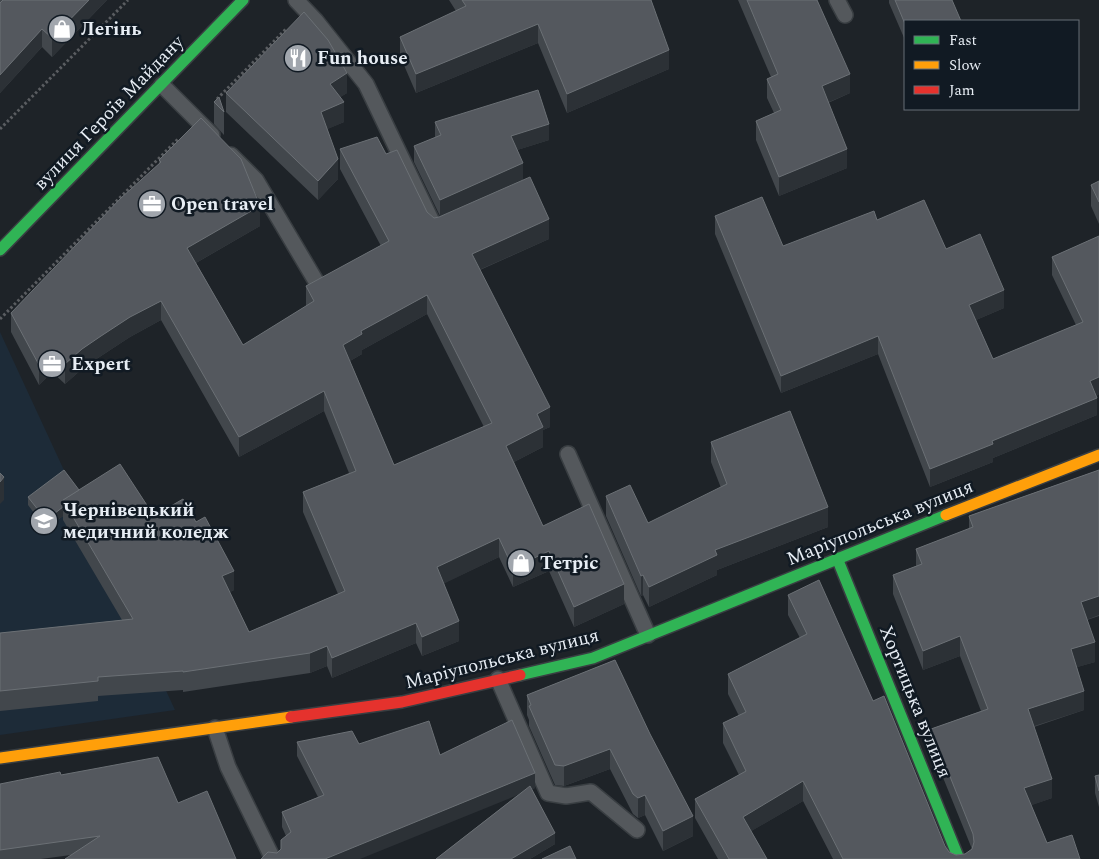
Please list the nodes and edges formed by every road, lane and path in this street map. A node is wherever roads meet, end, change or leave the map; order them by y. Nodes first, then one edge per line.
1 (128, 0) edge
2 (243, 0) edge
3 (837, 0) edge
4 (300, 5) edge
5 (844, 15) dead end
6 (162, 85) junction
7 (196, 120) junction
8 (0, 129) edge
9 (452, 220) edge
10 (0, 250) edge
11 (316, 283) edge
12 (0, 318) edge
13 (568, 454) dead end
14 (1099, 455) edge
15 (837, 558) junction
16 (648, 635) junction
17 (498, 680) junction
18 (215, 728) junction
19 (0, 758) edge
20 (637, 830) dead end
21 (273, 859) edge
22 (959, 859) edge

1 - 8 path
2 - 6 street, вулиця Героїв Майдану
3 - 5 lane
4 - 7 path
4 - 9 lane
6 - 7 lane
6 - 10 street, вулиця Героїв Майдану
7 - 11 lane
7 - 12 path
13 - 16 lane
14 - 15 street, Маріупольська вулиця
15 - 16 street, Маріупольська вулиця
15 - 22 street, Хортицька вулиця
16 - 17 street, Маріупольська вулиця
17 - 18 street, Маріупольська вулиця
17 - 20 lane
18 - 19 street, Маріупольська вулиця
18 - 21 lane

